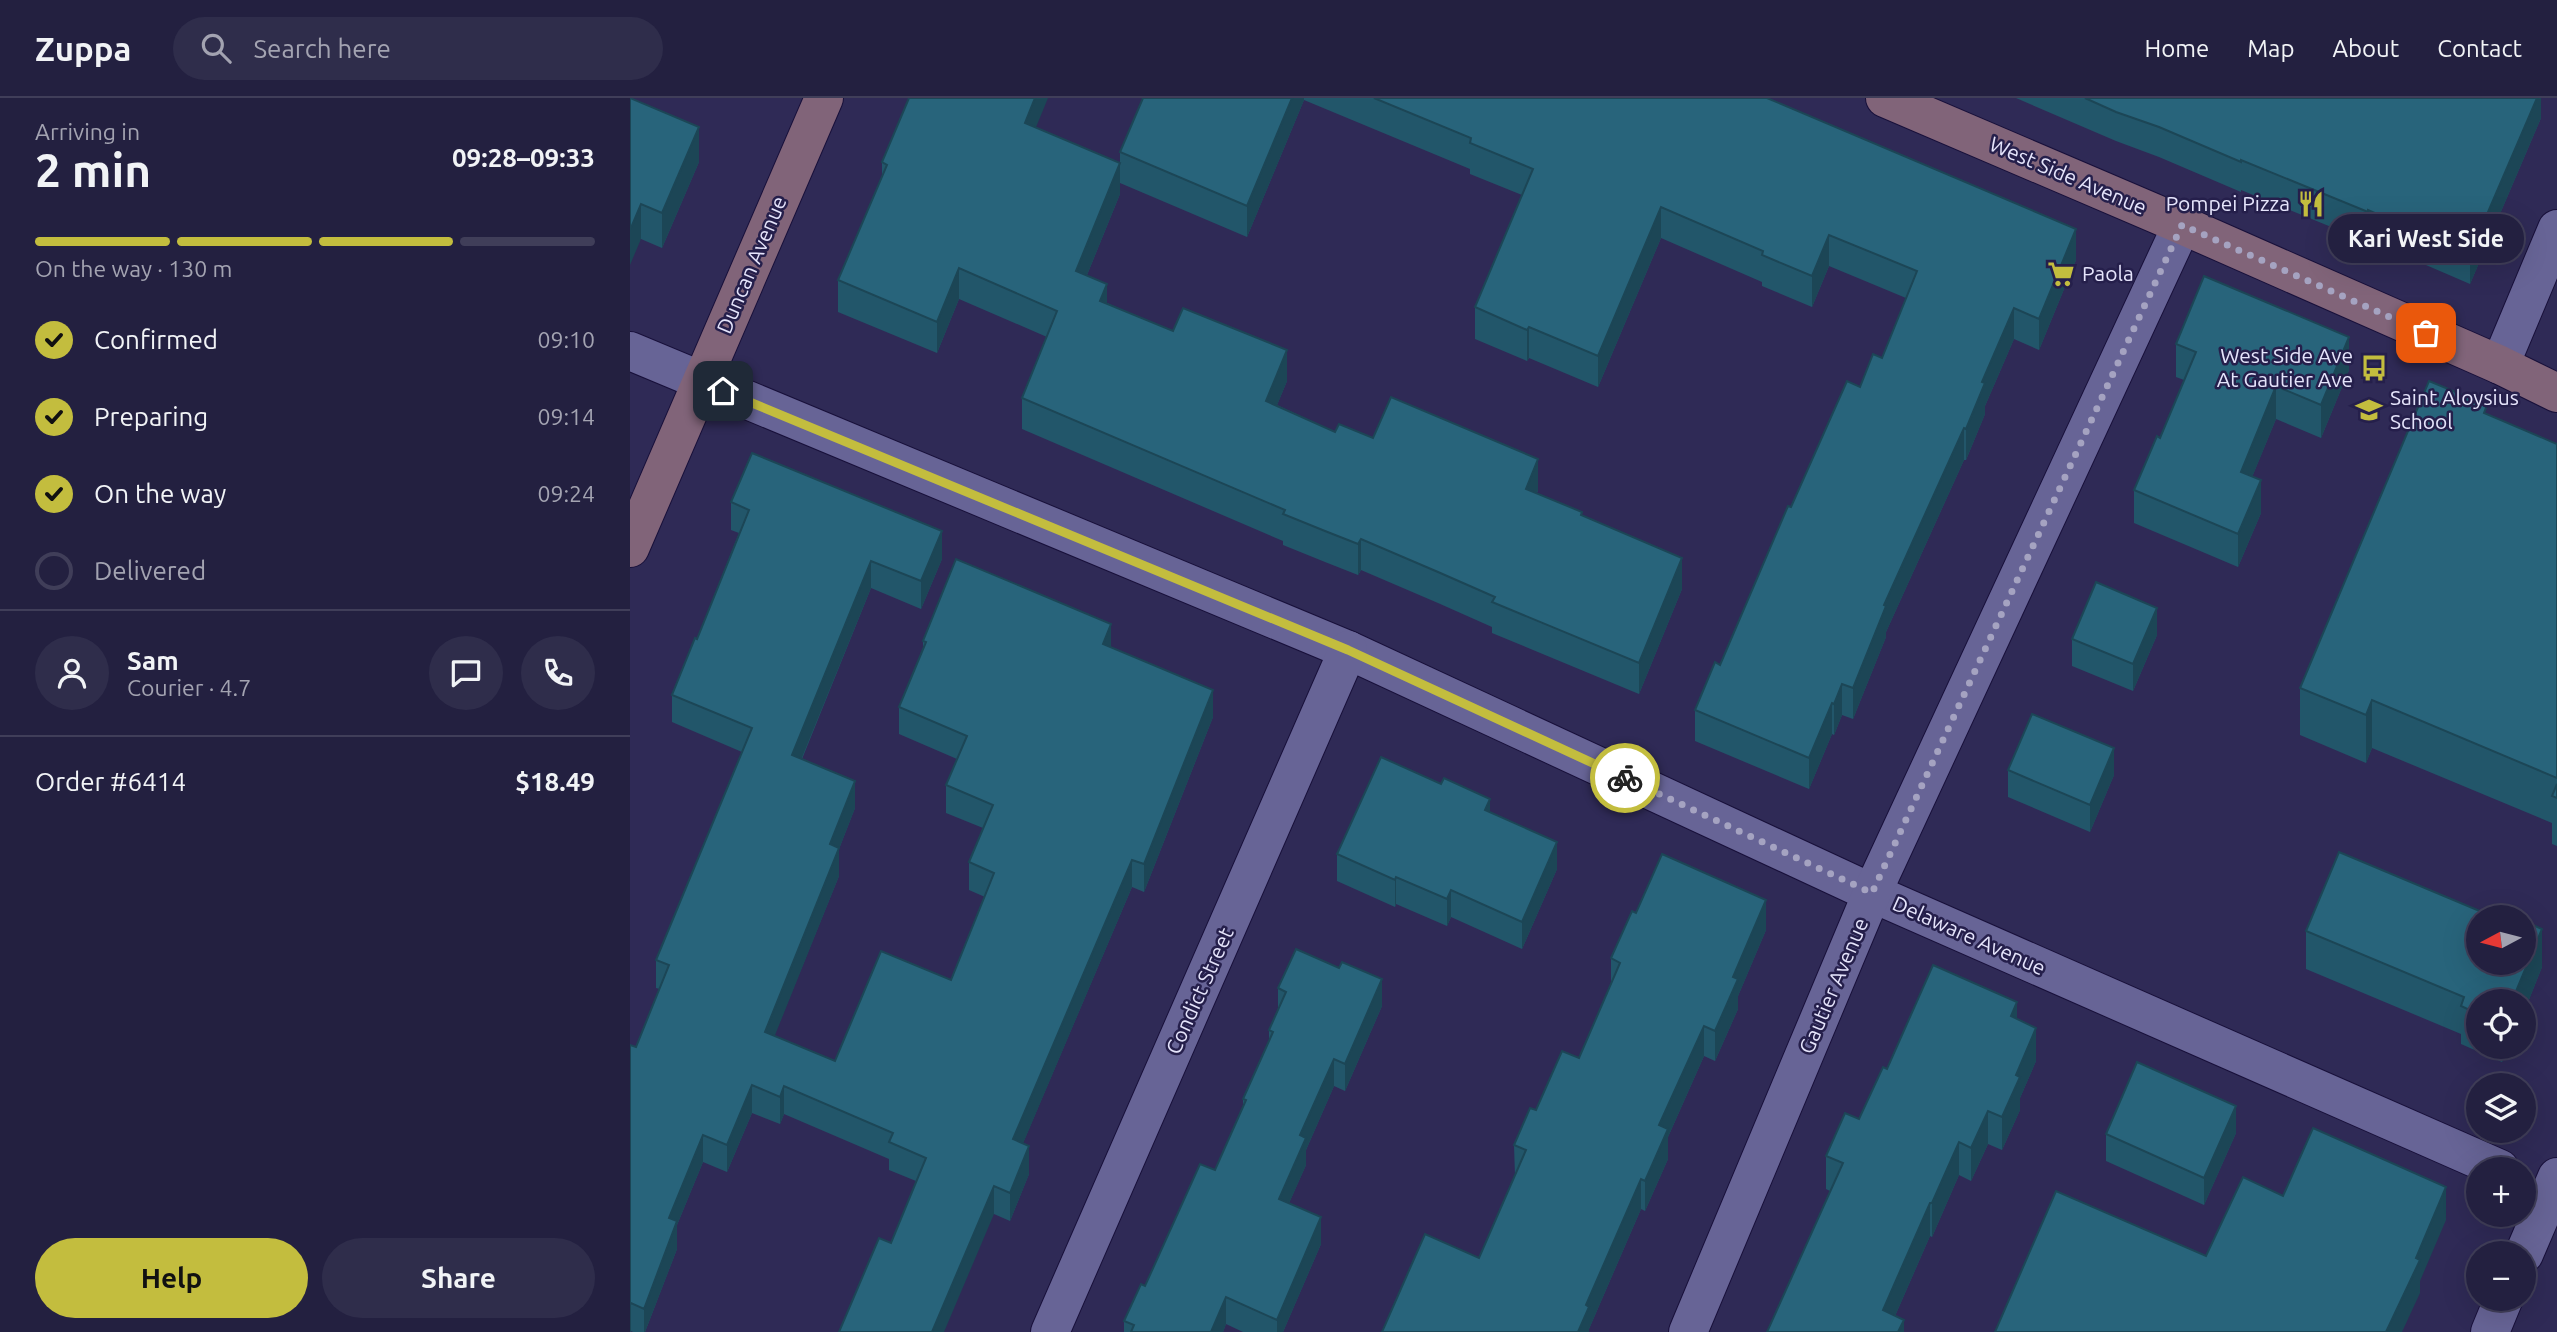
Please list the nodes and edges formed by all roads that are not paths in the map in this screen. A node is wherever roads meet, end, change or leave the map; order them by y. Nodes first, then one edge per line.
1 (824, 98) edge
2 (1885, 98) edge
3 (2182, 225) junction
4 (2557, 229) edge
5 (630, 351) edge
6 (2500, 365) junction
7 (702, 382) junction
8 (2557, 393) edge
9 (630, 548) edge
10 (1348, 650) junction
11 (1872, 893) junction
12 (2473, 1157) edge
13 (2544, 1183) edge
14 (2528, 1241) edge
15 (2499, 1311) edge
16 (1050, 1332) edge
17 (1688, 1332) edge
18 (2490, 1332) edge

1 - 7 main road, Duncan Avenue
2 - 3 main road, West Side Avenue
3 - 6 main road, West Side Avenue
3 - 11 street, Gautier Avenue
4 - 6 street
5 - 7 street, Delaware Avenue
6 - 8 main road, West Side Avenue
7 - 9 main road, Duncan Avenue
7 - 10 street, Delaware Avenue
10 - 11 street, Delaware Avenue
10 - 16 street, Condict Street
11 - 12 street, Delaware Avenue
11 - 17 street, Gautier Avenue
13 - 14 street
15 - 18 street

